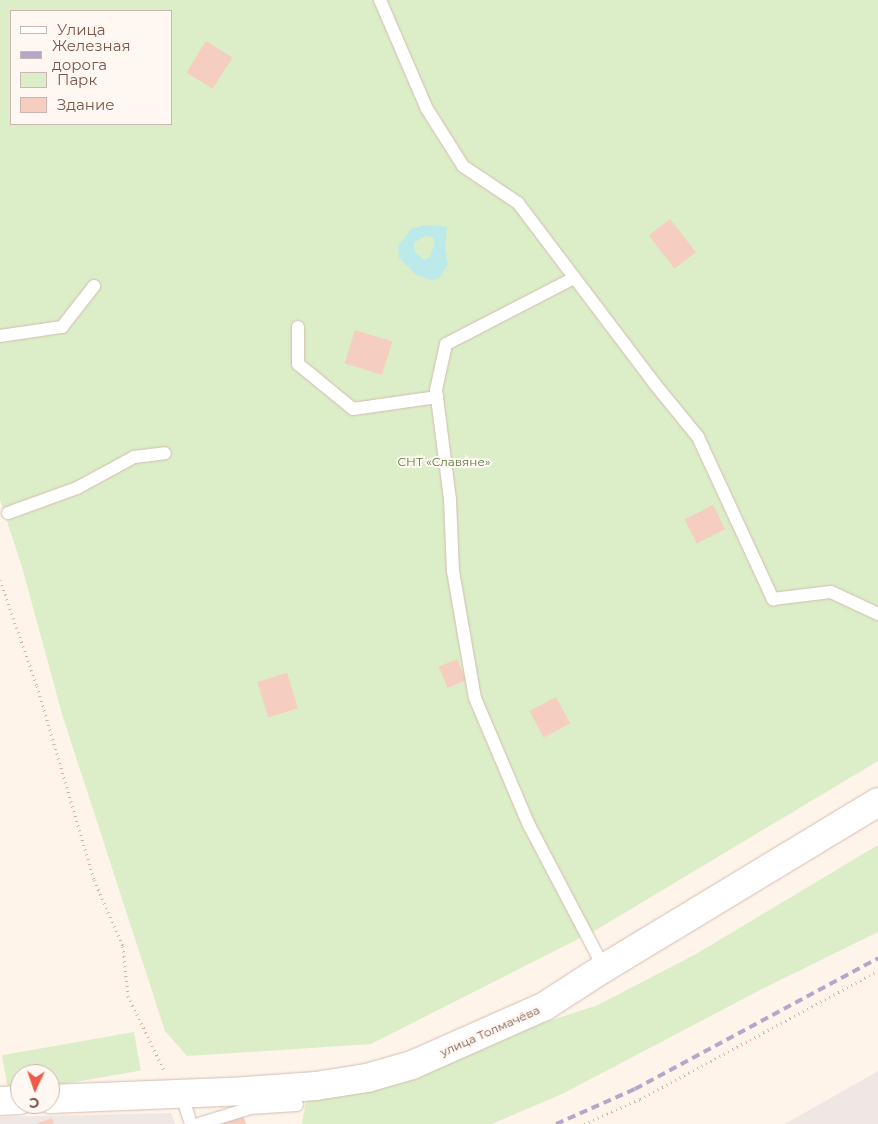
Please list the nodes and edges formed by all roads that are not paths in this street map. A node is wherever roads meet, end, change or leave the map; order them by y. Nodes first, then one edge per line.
1 (380, 0) edge
2 (574, 278) junction
3 (94, 286) dead end
4 (298, 327) dead end
5 (0, 336) edge
6 (437, 397) junction
7 (165, 453) dead end
8 (8, 513) dead end
9 (878, 614) edge
10 (878, 802) edge
11 (604, 968) junction
12 (172, 1094) junction
13 (60, 1099) edge
14 (297, 1105) dead end
15 (191, 1124) edge
16 (199, 1124) edge

1 - 2 lane
2 - 6 lane
2 - 9 lane
3 - 5 lane
4 - 6 lane
6 - 11 lane
7 - 8 lane
10 - 11 street, улица Толмачёва
11 - 12 street, улица Толмачёва
12 - 13 street, улица Толмачёва
12 - 15 lane
14 - 16 lane

